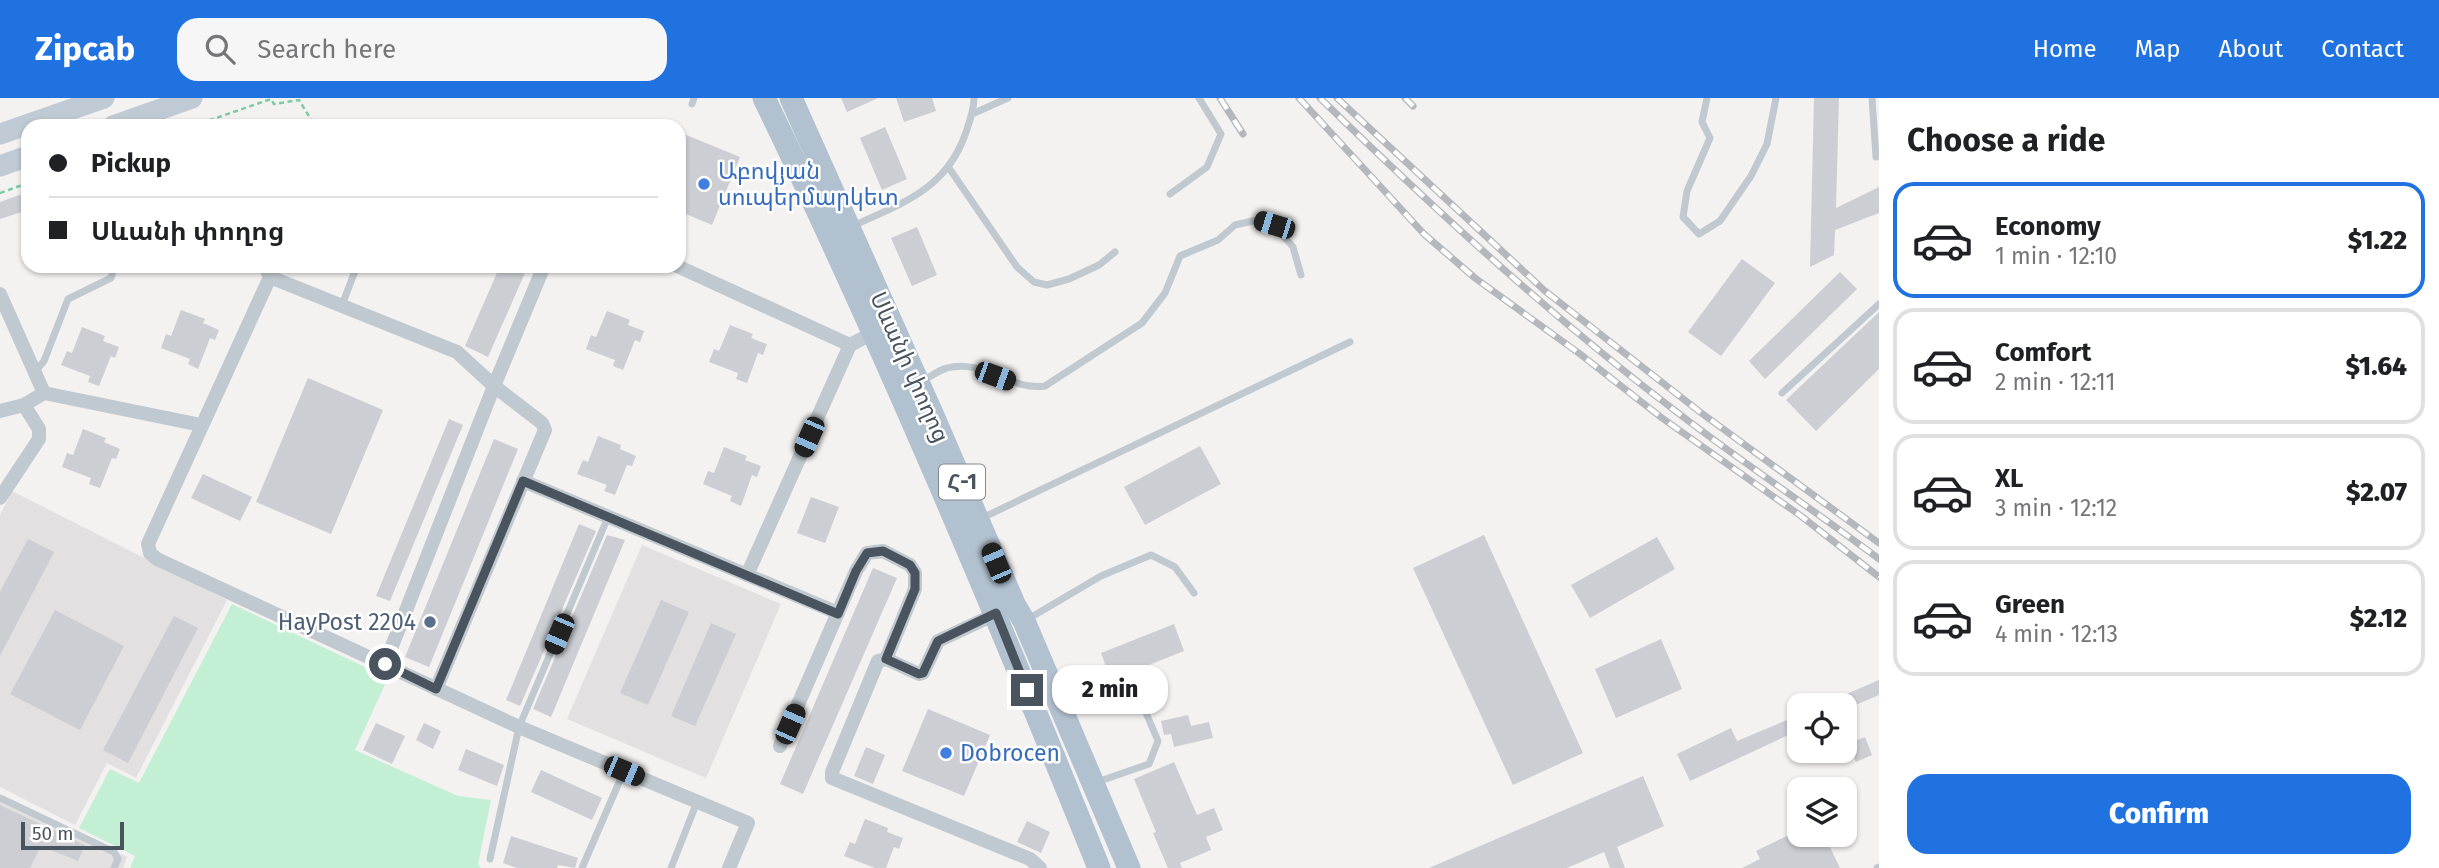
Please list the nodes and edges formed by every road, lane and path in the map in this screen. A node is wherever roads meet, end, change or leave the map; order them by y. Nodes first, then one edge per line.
1 (104, 98) edge
2 (192, 98) edge
3 (764, 98) edge
4 (791, 98) edge
5 (974, 98) edge
6 (1008, 98) edge
7 (1199, 98) edge
8 (1707, 98) edge
9 (1776, 98) edge
10 (1872, 98) edge
11 (972, 114) junction
12 (43, 119) edge
13 (133, 119) edge
14 (213, 119) edge
15 (311, 119) edge
16 (21, 127) edge
17 (0, 134) edge
18 (1876, 157) dead end
19 (21, 158) edge
20 (0, 166) edge
21 (949, 168) junction
22 (21, 186) edge
23 (0, 193) edge
24 (1170, 194) dead end
25 (839, 232) junction
26 (1115, 252) dead end
27 (686, 270) edge
28 (113, 273) edge
29 (269, 273) edge
30 (276, 273) edge
31 (354, 273) edge
32 (541, 273) edge
33 (1301, 275) dead end
34 (0, 294) edge
35 (1879, 304) edge
36 (341, 306) junction
37 (873, 333) junction
38 (1350, 342) dead end
39 (850, 345) junction
40 (35, 372) junction
41 (918, 383) junction
42 (494, 386) junction
43 (44, 393) junction
44 (1782, 393) dead end
45 (24, 405) junction
46 (0, 411) edge
47 (201, 425) junction
48 (523, 481) junction
49 (0, 498) edge
50 (609, 516) junction
51 (978, 520) junction
52 (747, 575) junction
53 (1194, 593) dead end
54 (1012, 613) junction
55 (838, 614) junction
56 (886, 659) junction
57 (385, 664) junction
58 (436, 689) junction
59 (1138, 694) dead end
60 (519, 727) junction
61 (780, 746) dead end
62 (624, 771) junction
63 (1093, 784) junction
64 (0, 798) edge
65 (697, 802) junction
66 (490, 859) dead end
67 (114, 868) edge
68 (582, 868) edge
69 (671, 868) edge
70 (729, 868) edge
71 (1040, 868) edge
72 (1099, 868) edge
73 (1129, 868) edge

1 - 12 main road
2 - 13 main road
3 - 25 main road, Սևանի փողոց / Հ-1
4 - 25 main road, Սևանի փողոց / Հ-1
5 - 11 lane
6 - 11 lane
7 - 24 lane
8 - 9 lane
10 - 18 lane
11 - 21 lane
14 - 15 path
16 - 17 main road
19 - 20 main road
21 - 25 lane
21 - 26 lane
22 - 23 path
25 - 37 main road, Սևանի փողոց / Հ-1
25 - 41 main road, Սևանի փողոց / Հ-1
27 - 39 street
28 - 40 lane
29 - 47 street
30 - 36 street
31 - 36 lane
32 - 42 street
33 - 41 lane
34 - 40 street
35 - 44 lane
36 - 42 street
37 - 39 street
37 - 54 main road, Սևանի փողոց / Հ-1
38 - 51 lane
39 - 52 street
40 - 43 street
41 - 51 main road, Սևանի փողոց / Հ-1
42 - 48 street
42 - 57 street
43 - 45 street
43 - 47 street
45 - 46 street
45 - 49 street
47 - 57 street
48 - 50 street
48 - 58 street
50 - 52 street
50 - 60 lane
51 - 54 main road, Սևանի փողոց / Հ-1
52 - 55 street
53 - 54 lane
54 - 56 street
54 - 63 main road, Սևանի փողոց / Հ-1
54 - 72 main road, Սևանի փողոց / Հ-1
55 - 56 street
55 - 61 street
56 - 71 street
57 - 58 street
58 - 60 street
59 - 63 lane
60 - 62 street
60 - 66 lane
62 - 65 street
62 - 68 lane
63 - 73 main road, Սևանի փողոց / Հ-1
64 - 67 lane
65 - 69 lane
65 - 70 street

